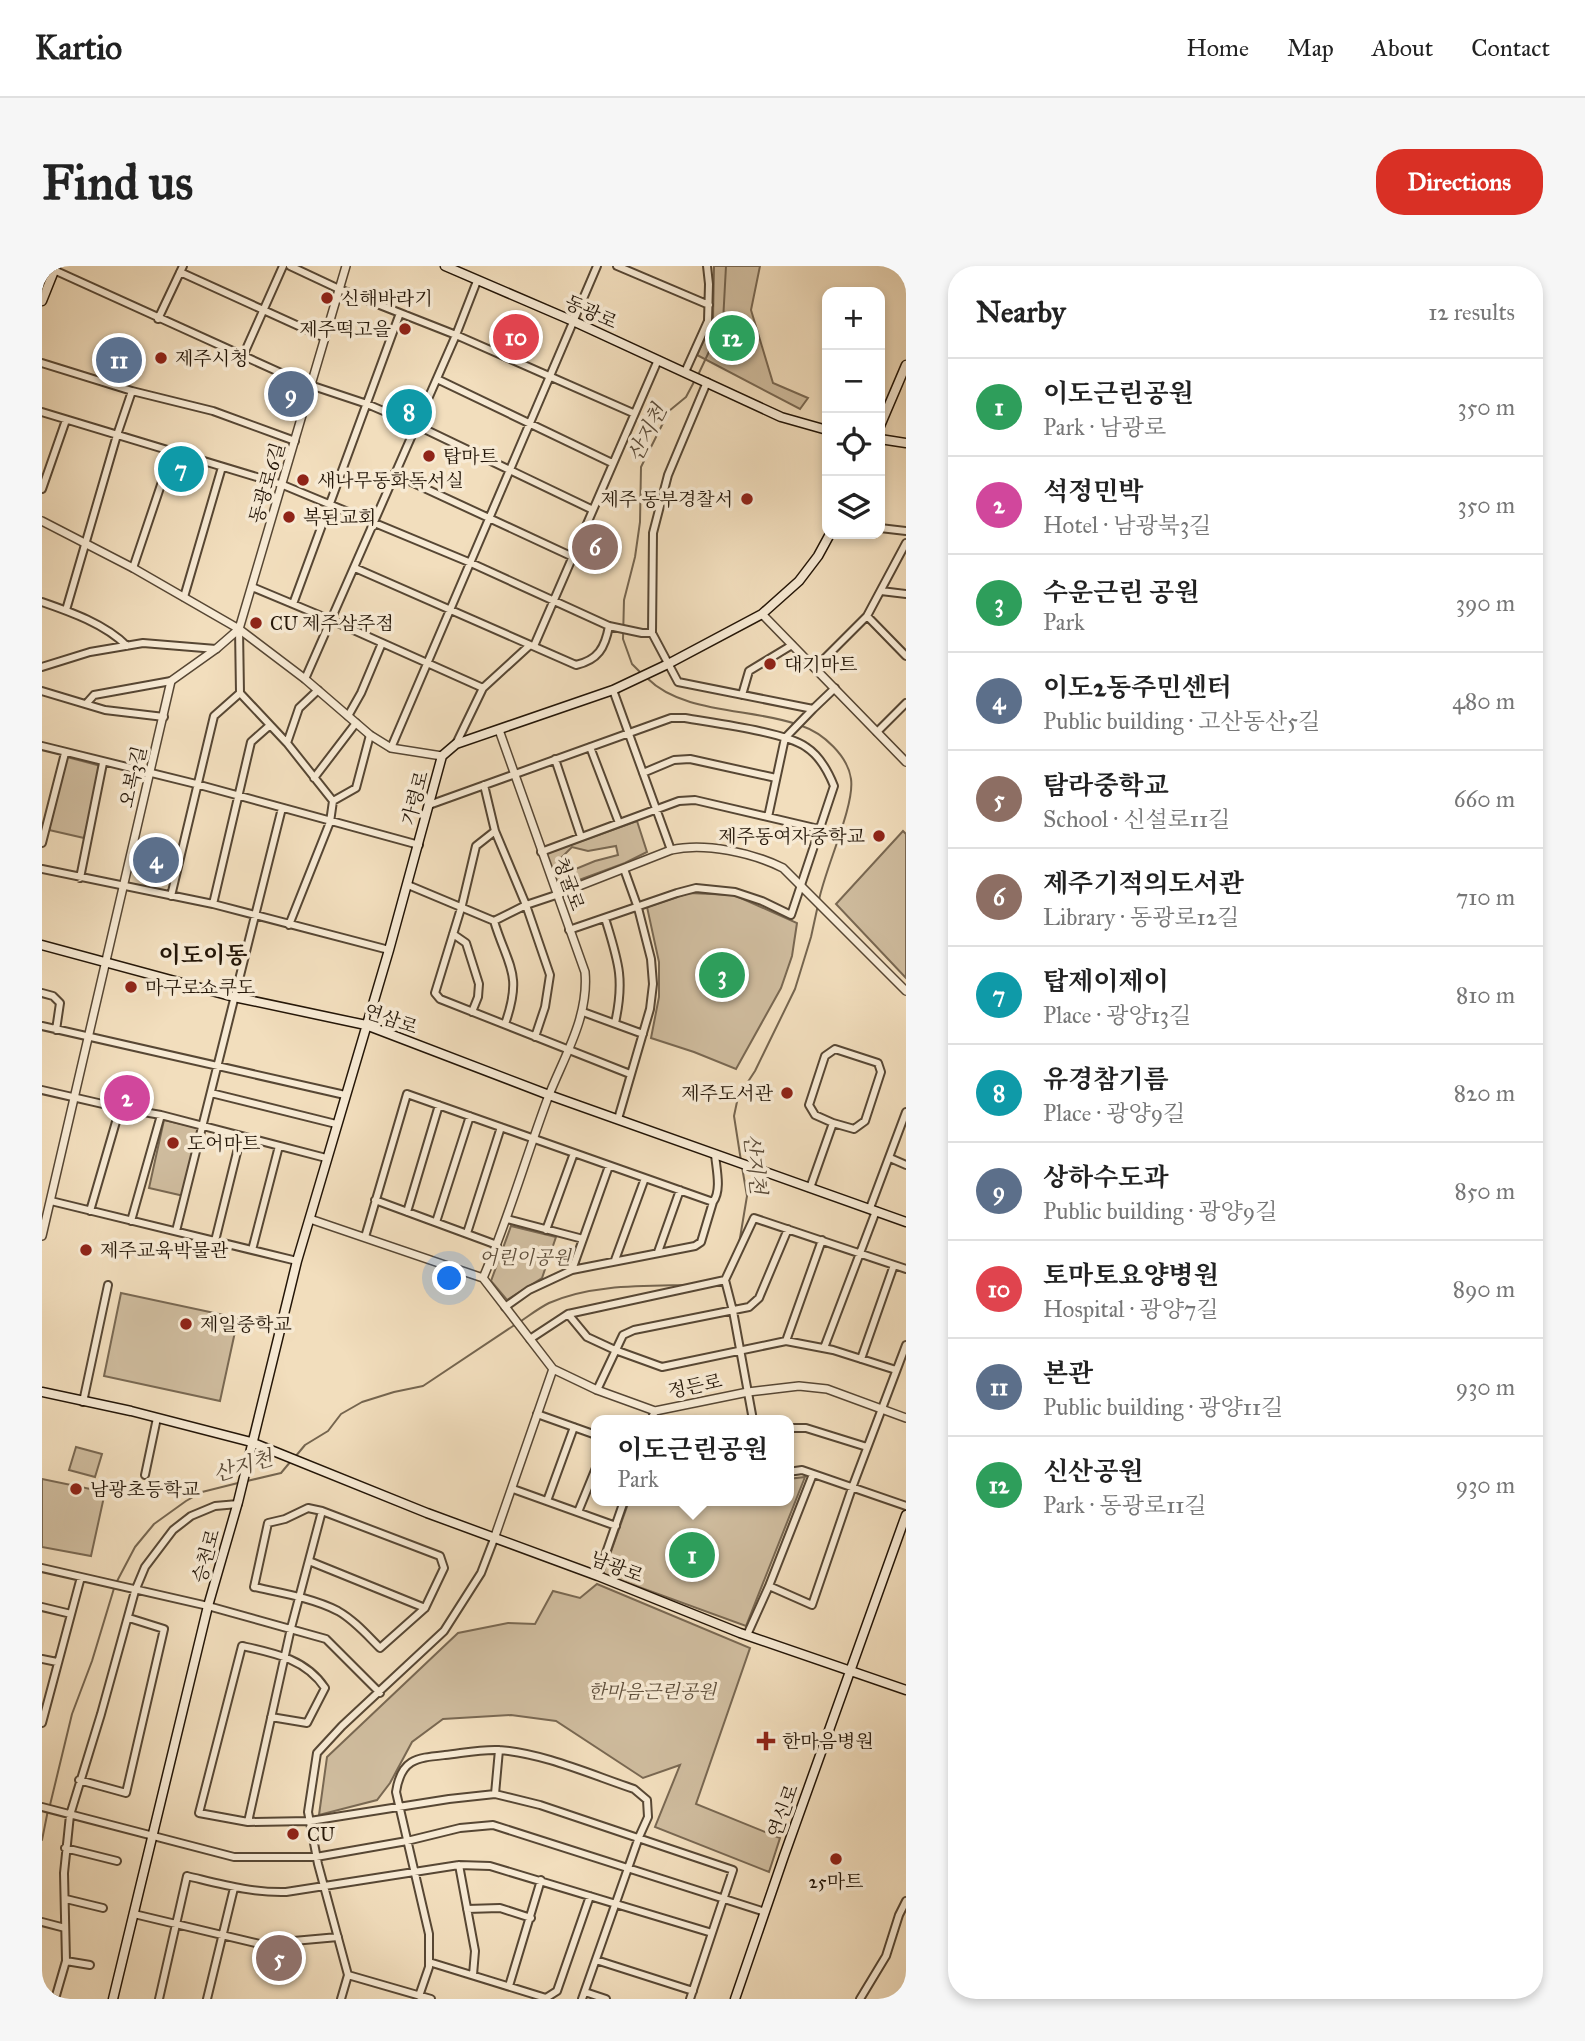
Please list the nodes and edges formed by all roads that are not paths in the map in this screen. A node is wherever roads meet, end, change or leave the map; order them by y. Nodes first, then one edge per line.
1 (283, 266) edge
2 (290, 266) edge
3 (346, 266) edge
4 (445, 266) edge
5 (597, 266) edge
6 (617, 266) edge
7 (707, 266) edge
8 (182, 269) edge
9 (54, 271) edge
10 (42, 273) edge
11 (477, 281) junction
12 (340, 289) junction
13 (42, 301) edge
14 (709, 305) junction
15 (263, 310) junction
16 (400, 313) junction
17 (159, 319) junction
18 (573, 321) junction
19 (456, 335) junction
20 (325, 338) junction
21 (243, 356) junction
22 (658, 360) junction
23 (42, 363) edge
24 (906, 365) edge
25 (686, 372) junction
26 (549, 376) junction
27 (437, 379) junction
28 (706, 381) junction
29 (312, 385) junction
30 (132, 391) junction
31 (367, 404) junction
32 (42, 412) edge
33 (634, 413) junction
34 (885, 414) edge
35 (66, 420) junction
36 (528, 424) junction
37 (416, 425) junction
38 (822, 430) edge
39 (117, 435) junction
40 (885, 440) edge
41 (295, 441) junction
42 (906, 443) edge
43 (172, 452) junction
44 (612, 463) junction
45 (222, 467) junction
46 (509, 471) junction
47 (394, 474) junction
48 (283, 485) junction
49 (42, 489) edge
50 (331, 505) junction
51 (593, 510) junction
52 (490, 518) junction
53 (42, 521) edge
54 (373, 522) junction
55 (885, 529) edge
56 (906, 531) edge
57 (827, 539) edge
58 (84, 542) junction
59 (906, 544) edge
60 (573, 557) junction
61 (471, 563) junction
62 (133, 568) junction
63 (355, 568) junction
64 (252, 587) junction
65 (881, 591) junction
66 (906, 594) edge
67 (184, 597) junction
68 (555, 600) junction
69 (42, 602) edge
70 (293, 604) junction
71 (66, 610) junction
72 (451, 611) junction
73 (762, 614) junction
74 (867, 616) junction
75 (331, 620) junction
76 (609, 626) junction
77 (239, 629) junction
78 (652, 633) junction
79 (382, 643) junction
80 (532, 645) junction
81 (793, 645) junction
82 (127, 646) junction
83 (216, 649) junction
84 (906, 656) edge
85 (428, 663) junction
86 (668, 664) junction
87 (42, 667) edge
88 (814, 668) junction
89 (305, 679) junction
90 (171, 681) junction
91 (483, 688) junction
92 (835, 688) junction
93 (317, 690) junction
94 (613, 690) junction
95 (42, 691) edge
96 (240, 693) junction
97 (742, 695) junction
98 (906, 703) edge
99 (86, 704) junction
100 (813, 709) junction
101 (348, 716) junction
102 (164, 717) junction
103 (356, 723) junction
104 (269, 726) junction
105 (499, 730) junction
106 (877, 732) junction
107 (629, 733) junction
108 (370, 735) junction
109 (785, 738) junction
110 (287, 743) junction
111 (456, 744) junction
112 (42, 746) edge
113 (590, 747) junction
114 (391, 748) junction
115 (65, 752) junction
116 (442, 756) junction
117 (555, 760) junction
118 (906, 762) edge
119 (103, 763) junction
120 (150, 772) junction
121 (514, 774) junction
122 (643, 774) junction
123 (314, 778) junction
124 (776, 778) junction
125 (196, 784) junction
126 (484, 785) junction
127 (239, 796) junction
128 (333, 801) junction
129 (429, 805) junction
130 (282, 808) junction
131 (656, 809) junction
132 (768, 817) junction
133 (330, 822) junction
134 (619, 823) junction
135 (819, 829) junction
136 (495, 831) junction
137 (581, 837) junction
138 (42, 843) edge
139 (419, 845) junction
140 (671, 850) junction
141 (541, 852) junction
142 (42, 869) edge
143 (624, 869) junction
144 (80, 878) junction
145 (408, 885) junction
146 (800, 885) junction
147 (124, 887) junction
148 (556, 895) junction
149 (171, 896) junction
150 (213, 904) junction
151 (462, 905) junction
152 (526, 905) junction
153 (638, 908) junction
154 (255, 916) junction
155 (605, 918) junction
156 (494, 921) junction
157 (289, 925) junction
158 (569, 930) junction
159 (453, 934) junction
160 (42, 945) edge
161 (390, 950) junction
162 (106, 961) junction
163 (906, 991) edge
164 (42, 993) edge
165 (234, 997) junction
166 (472, 1012) junction
167 (583, 1012) junction
168 (615, 1023) junction
169 (505, 1024) junction
170 (366, 1025) junction
171 (42, 1026) edge
172 (56, 1030) junction
173 (643, 1034) junction
174 (89, 1037) junction
175 (535, 1037) junction
176 (569, 1050) junction
177 (217, 1066) junction
178 (630, 1074) junction
179 (42, 1090) edge
180 (211, 1093) junction
181 (345, 1095) junction
182 (549, 1096) junction
183 (74, 1098) junction
184 (439, 1105) junction
185 (120, 1108) junction
186 (906, 1112) edge
187 (161, 1115) junction
188 (470, 1116) junction
189 (618, 1119) junction
190 (832, 1123) junction
191 (336, 1124) junction
192 (202, 1126) junction
193 (501, 1127) junction
194 (241, 1136) junction
195 (535, 1139) junction
196 (279, 1146) junction
197 (574, 1153) junction
198 (718, 1154) junction
199 (890, 1157) junction
200 (326, 1158) junction
201 (906, 1165) edge
202 (610, 1166) junction
203 (645, 1178) junction
204 (810, 1188) junction
205 (680, 1190) junction
206 (375, 1200) junction
207 (51, 1201) junction
208 (713, 1202) junction
209 (873, 1210) junction
210 (90, 1211) junction
211 (407, 1212) junction
212 (310, 1219) junction
213 (507, 1219) junction
214 (131, 1221) junction
215 (436, 1222) junction
216 (906, 1222) edge
217 (788, 1229) junction
218 (546, 1230) junction
219 (176, 1231) junction
220 (467, 1233) junction
221 (42, 1236) edge
222 (365, 1237) junction
223 (583, 1239) junction
224 (822, 1240) junction
225 (215, 1241) junction
226 (497, 1245) junction
227 (252, 1250) junction
228 (658, 1252) junction
229 (859, 1253) junction
230 (615, 1260) junction
231 (297, 1261) junction
232 (894, 1265) junction
233 (906, 1269) edge
234 (572, 1270) junction
235 (483, 1278) junction
236 (725, 1280) junction
237 (108, 1285) dead end
238 (505, 1307) junction
239 (733, 1311) junction
240 (568, 1314) junction
241 (531, 1341) junction
242 (786, 1341) junction
243 (906, 1345) edge
244 (824, 1348) junction
245 (615, 1350) junction
246 (741, 1351) junction
247 (862, 1359) junction
248 (553, 1369) junction
249 (895, 1370) junction
250 (597, 1391) junction
251 (42, 1392) edge
252 (748, 1392) junction
253 (83, 1402) junction
254 (881, 1409) junction
255 (654, 1411) junction
256 (537, 1414) junction
257 (653, 1415) edge
258 (752, 1415) edge
259 (157, 1418) junction
260 (906, 1418) edge
261 (574, 1427) junction
262 (794, 1428) edge
263 (591, 1434) edge
264 (251, 1442) junction
265 (867, 1447) junction
266 (794, 1471) edge
267 (813, 1474) junction
268 (145, 1475) dead end
269 (591, 1480) edge
270 (852, 1488) junction
271 (513, 1489) junction
272 (547, 1501) junction
273 (238, 1503) junction
274 (622, 1506) edge
275 (906, 1506) edge
276 (322, 1511) junction
277 (578, 1513) junction
278 (906, 1515) edge
279 (616, 1526) junction
280 (494, 1539) junction
281 (309, 1561) junction
282 (42, 1568) edge
283 (598, 1576) junction
284 (81, 1577) junction
285 (769, 1586) junction
286 (134, 1591) junction
287 (299, 1598) junction
288 (208, 1606) junction
289 (42, 1607) edge
290 (425, 1608) junction
291 (71, 1614) junction
292 (129, 1618) junction
293 (291, 1628) junction
294 (747, 1635) junction
295 (285, 1656) junction
296 (42, 1659) edge
297 (57, 1662) junction
298 (852, 1670) junction
299 (906, 1690) edge
300 (380, 1693) junction
301 (271, 1717) junction
302 (42, 1721) edge
303 (499, 1750) junction
304 (79, 1780) junction
305 (495, 1794) junction
306 (42, 1807) edge
307 (400, 1808) junction
308 (67, 1814) junction
309 (310, 1821) junction
310 (248, 1822) junction
311 (153, 1837) junction
312 (639, 1838) junction
313 (407, 1841) junction
314 (65, 1848) junction
315 (316, 1857) junction
316 (117, 1861) dead end
317 (459, 1865) junction
318 (629, 1868) junction
319 (414, 1872) junction
320 (541, 1880) junction
321 (324, 1886) junction
322 (234, 1888) junction
323 (590, 1895) junction
324 (724, 1898) junction
325 (66, 1899) junction
326 (906, 1901) edge
327 (616, 1903) junction
328 (103, 1909) dead end
329 (467, 1909) junction
330 (765, 1912) junction
331 (134, 1914) junction
332 (531, 1918) junction
333 (42, 1922) edge
334 (176, 1924) junction
335 (65, 1928) junction
336 (712, 1933) junction
337 (224, 1936) junction
338 (338, 1937) junction
339 (596, 1959) junction
340 (66, 1961) junction
341 (429, 1962) junction
342 (90, 1965) dead end
343 (348, 1975) junction
344 (473, 1975) junction
345 (509, 1986) junction
346 (693, 1991) junction
347 (419, 1996) junction
348 (583, 1996) edge
349 (55, 1999) edge
350 (113, 1999) edge
351 (159, 1999) edge
352 (207, 1999) edge
353 (341, 1999) edge
354 (431, 1999) edge
355 (606, 1999) edge
356 (690, 1999) edge
357 (735, 1999) edge
358 (860, 1999) edge

1 - 15 street
2 - 12 street
3 - 12 street, 동광로6길
4 - 11 main road, 동광로
5 - 18 street
6 - 14 street
7 - 14 street
8 - 15 street
8 - 17 street
9 - 10 street
9 - 13 main road
9 - 17 street
11 - 18 main road, 동광로
11 - 19 street
12 - 16 street
12 - 20 street, 동광로6길
14 - 25 street
15 - 20 street
15 - 21 street
16 - 19 street
16 - 31 street
17 - 21 street
18 - 22 main road, 동광로
18 - 26 street
19 - 26 street
19 - 27 street
20 - 29 street, 동광로6길
21 - 29 street
22 - 25 main road, 동광로
22 - 33 street
23 - 30 street
24 - 34 main road
25 - 28 main road, 동광로
26 - 33 street
26 - 36 street
27 - 36 street
27 - 37 street
28 - 38 main road
28 - 78 street
29 - 31 street
29 - 41 street, 동광로6길
30 - 39 street
30 - 41 street
31 - 37 street
31 - 50 street
32 - 35 street
33 - 44 street
35 - 39 street
35 - 49 street
36 - 44 street
36 - 46 street
37 - 46 street
37 - 47 street
39 - 43 street
39 - 58 street
40 - 42 main road
41 - 48 street, 동광로6길
43 - 45 street
43 - 62 street
44 - 51 street
45 - 48 street
45 - 67 street
46 - 51 street
46 - 52 street
47 - 52 street
47 - 54 street
48 - 50 street
48 - 64 street, 동광로6길
50 - 54 street
50 - 70 street
51 - 60 street
52 - 60 street
52 - 61 street
53 - 58 street
54 - 61 street
54 - 63 street
55 - 56 street
57 - 73 main road
58 - 62 street
58 - 71 street
59 - 65 street
60 - 68 street
61 - 68 street
61 - 72 street
62 - 67 street
63 - 72 street
63 - 75 street
64 - 70 street
64 - 77 street, 동광로6길
65 - 66 street
65 - 74 street
67 - 77 street
68 - 76 street
68 - 80 street
69 - 71 street
70 - 75 street
71 - 82 street
72 - 80 street
72 - 85 street
73 - 81 street
73 - 86 main road
74 - 84 street
74 - 88 street
75 - 79 street
75 - 89 street
76 - 78 street
76 - 80 street
77 - 83 street
77 - 89 street
77 - 96 street
78 - 86 street
79 - 85 street
79 - 101 street
80 - 91 street
81 - 88 street
81 - 97 street
82 - 83 street
82 - 87 street
83 - 90 street
85 - 91 street
85 - 114 street
86 - 94 main road, 가령로
86 - 97 street
88 - 92 street
89 - 93 street
90 - 99 street
90 - 102 street, 오복3길
91 - 111 street
92 - 100 street
92 - 106 street
93 - 101 street
93 - 110 street
94 - 105 main road, 가령로
94 - 107 street
95 - 99 street
96 - 104 street
96 - 125 street
97 - 100 street
98 - 106 street
99 - 102 street
100 - 109 street
101 - 103 street
102 - 120 street, 오복3길
103 - 108 street
103 - 123 street
104 - 110 street
104 - 127 street
105 - 111 main road, 가령로
105 - 121 street, 청귤로
106 - 118 street
107 - 109 street
107 - 113 street
107 - 122 street
108 - 114 street
108 - 128 street
109 - 124 street
109 - 135 street
110 - 123 street
111 - 116 main road, 가령로
112 - 115 street
113 - 117 street
113 - 134 street
114 - 116 street
115 - 119 street
115 - 138 street
116 - 129 main road, 가령로
117 - 121 street
117 - 137 street
119 - 120 street
119 - 144 street
120 - 125 street
120 - 147 street, 오복3길
121 - 126 street
121 - 141 street, 청귤로
122 - 124 street
122 - 131 street
123 - 128 street
124 - 132 street
125 - 127 street
125 - 149 street
126 - 129 street
126 - 136 street
127 - 130 street
127 - 150 street
128 - 133 street
129 - 139 main road, 가령로
130 - 133 street
130 - 154 street
131 - 132 street
131 - 134 street
131 - 140 street
132 - 135 street
133 - 139 street
133 - 157 street
134 - 137 street
135 - 146 street
136 - 151 street
136 - 152 street
137 - 141 street
139 - 145 main road, 가령로
140 - 143 street
140 - 146 street
141 - 148 street, 청귤로
142 - 144 street
143 - 148 street
143 - 153 street
144 - 147 street
145 - 151 street
145 - 161 main road, 가령로
146 - 153 street
146 - 163 street
147 - 149 street
147 - 162 street, 오복3길
148 - 152 street
148 - 158 street, 청귤로
149 - 150 street
150 - 154 street
151 - 156 street
151 - 159 street
152 - 156 street
152 - 175 street
153 - 155 street
153 - 173 street
154 - 157 street
154 - 165 street
155 - 158 street
155 - 168 street
156 - 169 street
157 - 161 street
158 - 167 street, 청귤로
159 - 166 street
159 - 166 street
160 - 162 main road, 연삼로
161 - 170 main road, 가령로
162 - 165 main road, 연삼로
162 - 174 street, 오복3길
164 - 172 street
165 - 170 main road, 연삼로
165 - 177 street
166 - 169 street
167 - 168 street
167 - 176 street, 청귤로
168 - 173 street
169 - 175 street
170 - 181 main road, 승천로
170 - 182 main road, 연삼로
171 - 172 street
172 - 174 street
173 - 178 street
174 - 177 street
174 - 183 street, 오복3길
175 - 176 street
176 - 178 street
176 - 182 street, 청귤로
177 - 180 street
177 - 181 street
178 - 189 street
179 - 183 street
180 - 191 street
180 - 192 street
181 - 191 main road, 승천로
182 - 189 main road, 연삼로
182 - 195 street
183 - 185 street
183 - 207 street, 오복3길
184 - 188 street
184 - 206 street
184 - 211 street
185 - 187 street
185 - 210 street
186 - 199 street
187 - 192 street
187 - 214 street
188 - 193 street
188 - 215 street
189 - 198 main road, 연삼로
190 - 190 street
190 - 204 street
191 - 200 main road, 승천로
192 - 194 street
192 - 219 street
193 - 195 street
193 - 220 street
194 - 196 street
194 - 225 street
195 - 197 street
195 - 213 street
196 - 200 street
196 - 227 street
197 - 202 street
197 - 218 street
198 - 204 main road, 연삼로
198 - 208 street
199 - 201 street
199 - 209 street
200 - 212 main road, 승천로
202 - 203 street
202 - 223 street
203 - 205 street
203 - 230 street
204 - 209 main road
205 - 208 street
205 - 228 street
206 - 211 street
206 - 222 street
207 - 210 street
207 - 221 street, 오복3길
208 - 228 street
209 - 216 main road
209 - 229 street
210 - 214 street
211 - 215 street
212 - 222 street
212 - 231 main road, 승천로
213 - 218 street
213 - 226 street
214 - 219 street
215 - 220 street
217 - 224 street
217 - 236 street
217 - 239 street
218 - 223 street
219 - 225 street
220 - 226 street
222 - 235 street
223 - 234 street
224 - 229 street
224 - 242 street
225 - 227 street
226 - 235 street
227 - 231 street
228 - 230 street
229 - 232 street
229 - 244 street
230 - 234 street
231 - 264 main road, 승천로
232 - 233 street
232 - 247 street
234 - 238 street
235 - 238 street
236 - 239 street
236 - 240 street
237 - 253 street
238 - 241 street, 정든로
239 - 245 street
239 - 246 street
240 - 241 street
240 - 245 street
241 - 248 street, 정든로
242 - 244 street
242 - 246 street
243 - 249 street
244 - 247 street
245 - 246 street
245 - 250 street
246 - 252 street
247 - 249 street
248 - 250 street, 정든로
248 - 256 street
249 - 254 street
250 - 255 street, 정든로
251 - 253 main road
252 - 254 street, 정든로
252 - 255 street, 정든로
252 - 258 street
253 - 259 main road
254 - 260 street, 정든로
254 - 265 street
255 - 257 street
256 - 261 street
256 - 271 street
259 - 264 main road
259 - 268 street
261 - 263 street
261 - 272 street
262 - 265 street
264 - 273 main road, 승천로
264 - 280 main road, 남광로
265 - 270 street
266 - 267 street
267 - 270 street
267 - 285 street
269 - 277 street
270 - 275 street
270 - 285 street
271 - 272 street
271 - 280 street
272 - 277 street
273 - 286 street
273 - 288 main road, 승천로
274 - 279 street
276 - 281 street
276 - 287 street
276 - 290 street
277 - 279 street
278 - 298 main road, 연신로
279 - 283 street
280 - 283 main road, 남광로
280 - 300 street
281 - 287 street
281 - 290 street
282 - 284 street
283 - 294 main road, 남광로
284 - 286 street
284 - 291 street
285 - 294 street
286 - 288 street
286 - 292 street
287 - 290 street
287 - 293 street
288 - 293 street
288 - 311 main road, 승천로
289 - 291 street
291 - 297 street
292 - 304 street
292 - 304 street
293 - 295 street
293 - 300 street
294 - 298 main road, 남광로
295 - 301 street
295 - 301 street
295 - 310 street
296 - 297 street
297 - 302 street
298 - 299 main road, 남광로
298 - 330 main road, 연신로
300 - 309 street
301 - 310 street
303 - 305 street
303 - 307 street
303 - 312 street
304 - 308 street
305 - 307 street
305 - 312 street
306 - 308 street
307 - 309 street
307 - 313 street
308 - 311 street
308 - 314 street
309 - 310 street
309 - 315 street
311 - 315 street
311 - 331 main road, 승천로
312 - 318 street
312 - 324 street
313 - 315 street
313 - 318 street
313 - 319 street
314 - 316 street
314 - 325 street
315 - 321 street
317 - 319 street
317 - 320 street
317 - 329 street
318 - 324 street
318 - 327 street
319 - 321 street
319 - 341 street
320 - 323 street
320 - 332 street
321 - 322 street
321 - 338 street
322 - 334 street
322 - 337 street
323 - 327 street
323 - 345 street
324 - 330 street
324 - 336 street
325 - 328 street
325 - 335 street
326 - 358 street
327 - 336 street
327 - 339 street
329 - 332 street
329 - 344 street
330 - 357 main road, 연신로
331 - 334 street
331 - 350 main road, 승천로
332 - 345 street
333 - 335 street
334 - 337 street
334 - 351 street
335 - 340 street
336 - 346 street
337 - 338 street
337 - 352 street
338 - 343 street
339 - 346 street
339 - 348 street
340 - 342 street
340 - 349 street
341 - 344 street
341 - 347 street
343 - 347 street
343 - 353 street
344 - 345 street
346 - 356 street
347 - 354 street
348 - 355 street

